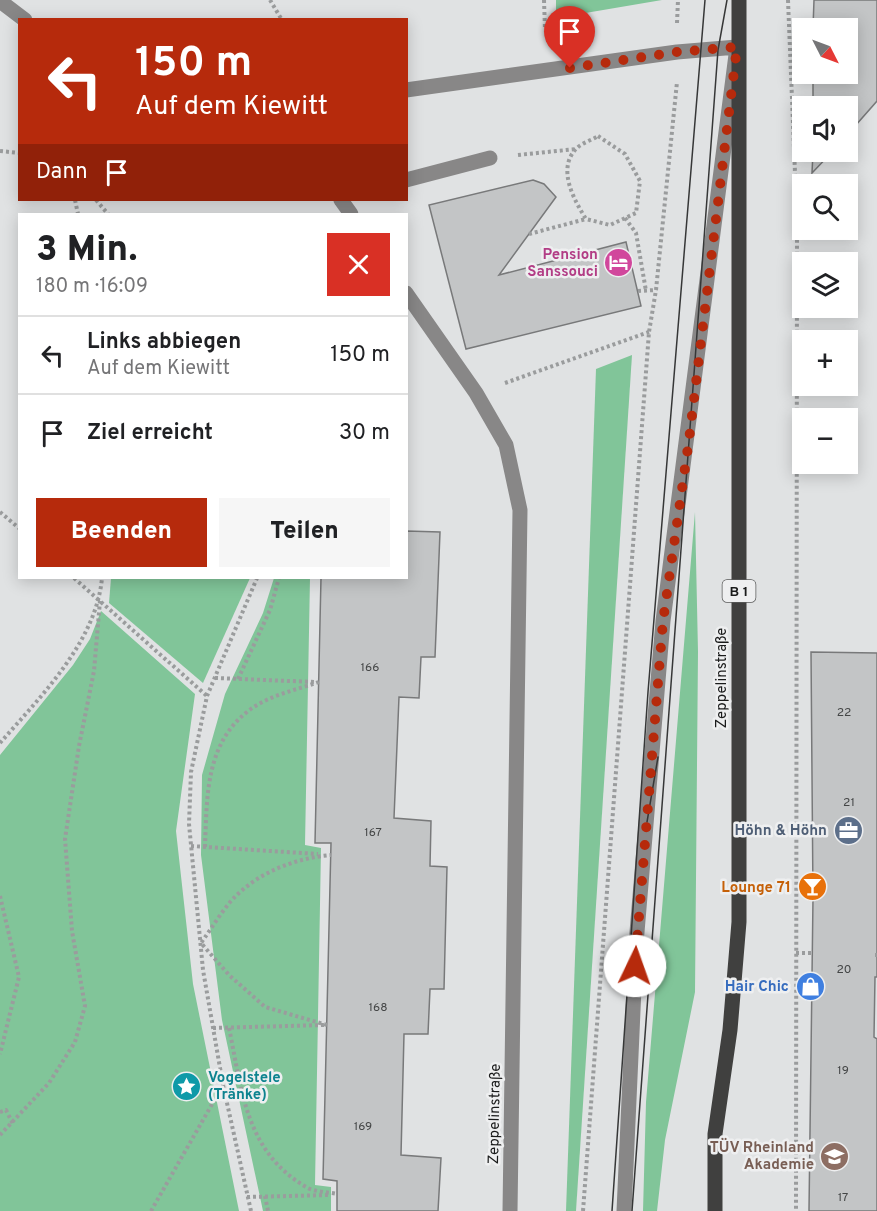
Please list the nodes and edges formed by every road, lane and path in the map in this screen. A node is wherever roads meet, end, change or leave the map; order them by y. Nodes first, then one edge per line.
1 (270, 0) edge
2 (544, 0) edge
3 (739, 0) edge
4 (788, 0) edge
5 (0, 1) edge
6 (22, 18) edge
7 (281, 18) edge
8 (545, 29) dead end
9 (737, 47) junction
10 (677, 52) junction
11 (408, 90) edge
12 (576, 149) junction
13 (0, 152) edge
14 (18, 153) edge
15 (490, 158) joint
16 (408, 179) edge
17 (97, 201) edge
18 (107, 213) edge
19 (625, 218) junction
20 (586, 219) junction
21 (529, 234) dead end
22 (656, 290) junction
23 (638, 291) dead end
24 (646, 291) junction
25 (408, 296) edge
26 (649, 332) junction
27 (476, 393) junction
28 (0, 512) edge
29 (18, 528) edge
30 (75, 579) edge
31 (102, 579) edge
32 (257, 579) edge
33 (279, 579) edge
34 (100, 601) junction
35 (215, 678) junction
36 (237, 679) junction
37 (207, 696) junction
38 (0, 744) edge
39 (191, 846) junction
40 (205, 847) junction
41 (0, 897) edge
42 (201, 943) junction
43 (796, 953) junction
44 (811, 953) dead end
45 (213, 1028) junction
46 (229, 1028) junction
47 (0, 1054) edge
48 (223, 1085) junction
49 (0, 1112) edge
50 (13, 1124) junction
51 (0, 1135) edge
52 (265, 1196) junction
53 (248, 1197) junction
54 (151, 1211) edge
55 (250, 1211) edge
56 (268, 1211) edge
57 (510, 1211) edge
58 (583, 1211) edge
59 (624, 1211) edge
60 (715, 1211) edge
61 (796, 1211) edge

1 - 7 path
2 - 8 path
3 - 9 main road, Zeppelinstraße / B 1
4 - 43 path
5 - 6 street
9 - 10 street
9 - 59 street
9 - 60 main road, Zeppelinstraße / B 1
10 - 11 street
10 - 22 path
12 - 15 path
12 - 19 path
12 - 20 path
13 - 14 path
15 - 16 street
17 - 18 path
19 - 20 path
19 - 24 path
20 - 21 path
22 - 24 path
22 - 26 path
23 - 24 path
25 - 27 street, Zeppelinstraße
26 - 27 path
26 - 58 path
27 - 57 street, Zeppelinstraße
28 - 29 path
30 - 34 path
31 - 34 path
32 - 35 path
33 - 36 path
34 - 37 path
34 - 38 path
34 - 50 path
35 - 36 path
35 - 37 path
36 - 40 path
37 - 39 path
39 - 40 path
39 - 42 path
40 - 42 path
41 - 47 path
42 - 45 path
42 - 46 path
43 - 44 path
43 - 61 path
45 - 46 path
45 - 48 path
46 - 52 path
48 - 53 path
48 - 54 path
49 - 50 path
50 - 51 path
52 - 53 path
52 - 56 path
53 - 55 path

